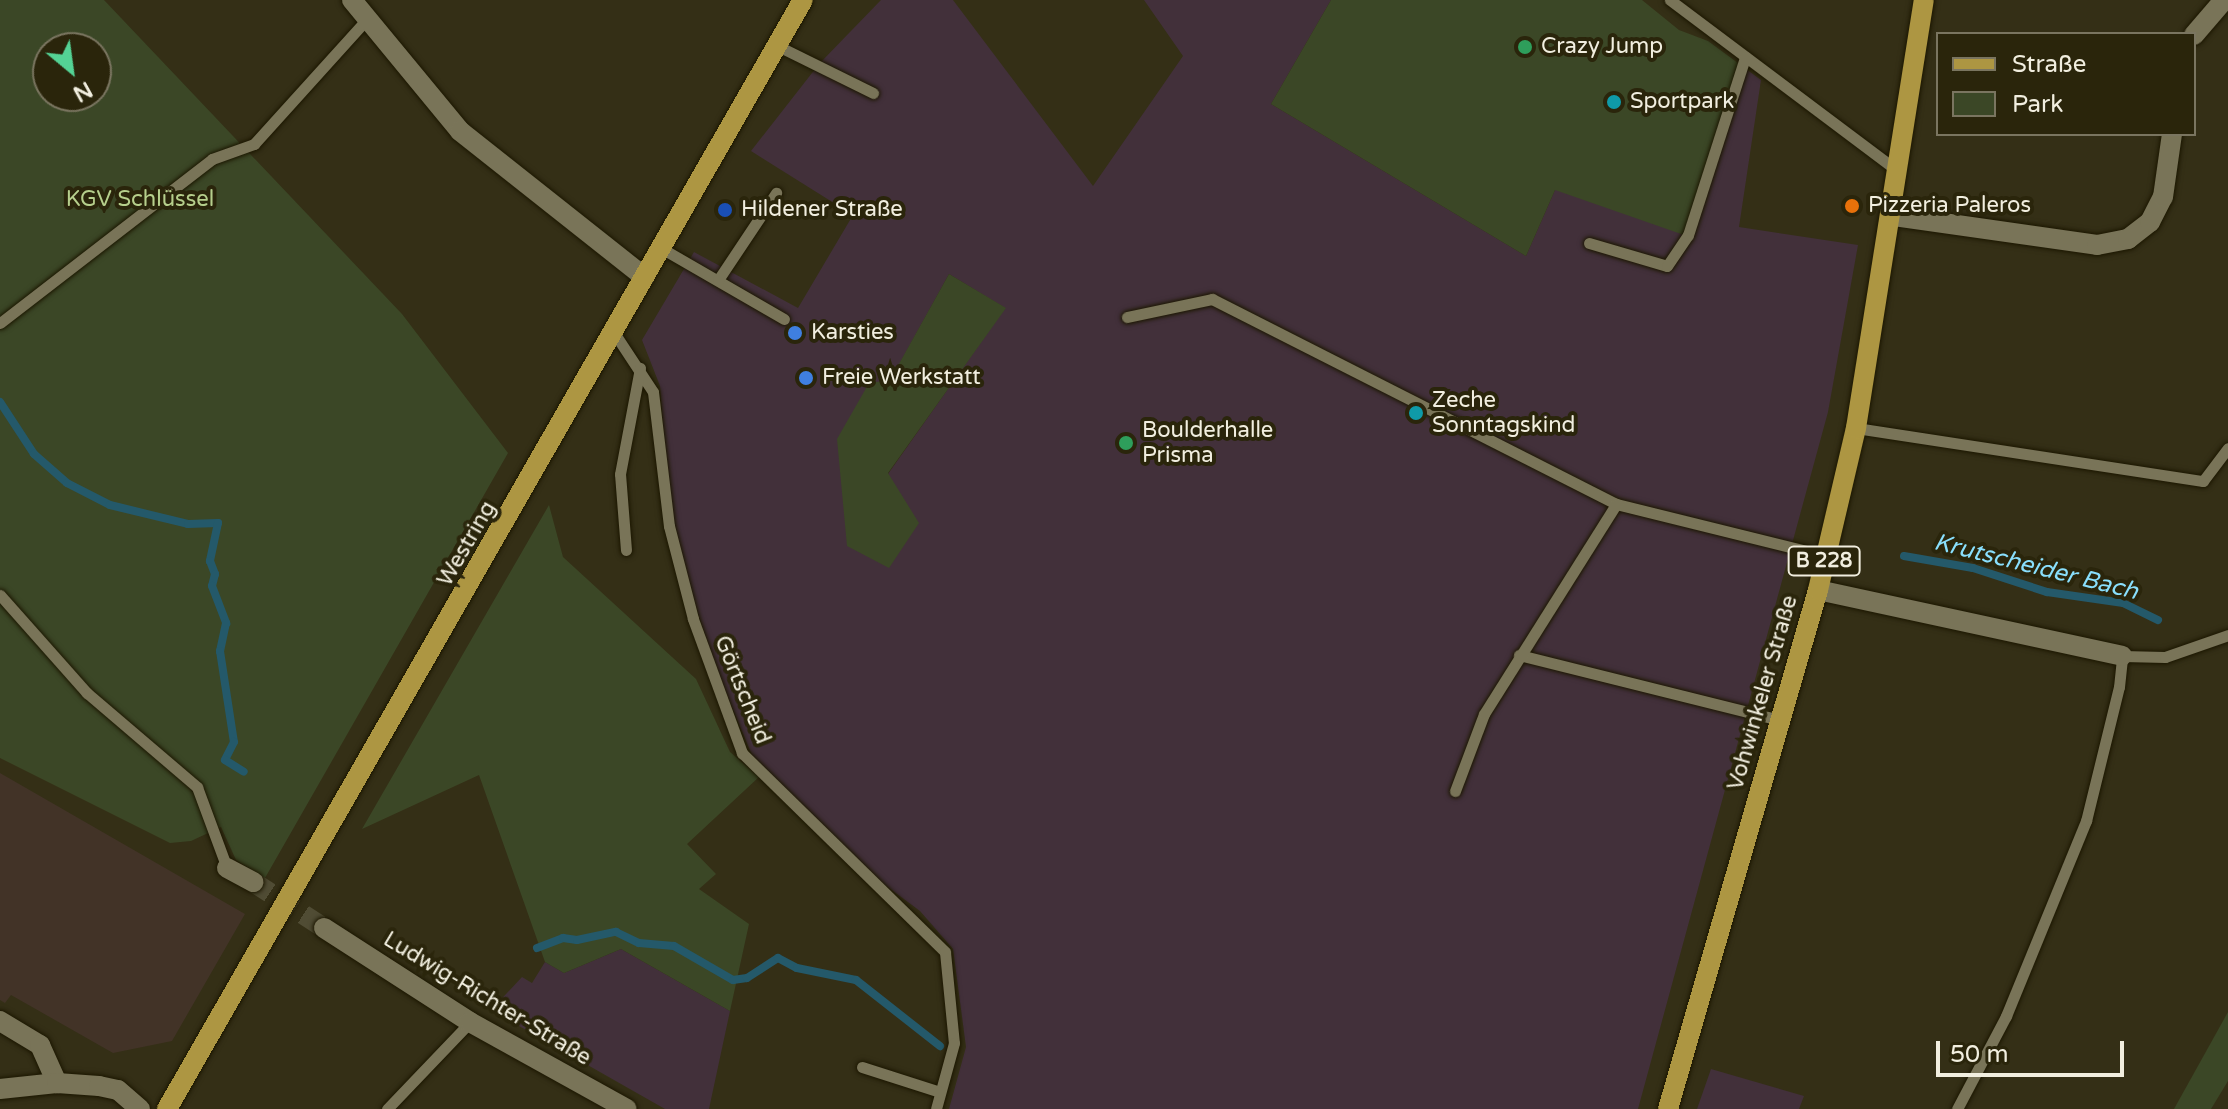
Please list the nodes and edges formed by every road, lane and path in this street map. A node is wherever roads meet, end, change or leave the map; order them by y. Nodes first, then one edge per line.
1 (352, 0) edge
2 (803, 0) edge
3 (1670, 0) edge
4 (1924, 0) edge
5 (2224, 0) edge
6 (366, 20) junction
7 (2196, 33) edge
8 (778, 46) junction
9 (1745, 57) junction
10 (873, 93) dead end
11 (2172, 136) edge
12 (1900, 172) junction
13 (776, 193) dead end
14 (1894, 216) junction
15 (1589, 243) dead end
16 (661, 248) junction
17 (644, 277) junction
18 (718, 280) junction
19 (1127, 317) dead end
20 (784, 319) dead end
21 (0, 323) edge
22 (613, 331) junction
23 (640, 368) junction
24 (1856, 428) junction
25 (2228, 448) edge
26 (1616, 504) junction
27 (626, 550) dead end
28 (1826, 556) junction
29 (1818, 590) junction
30 (0, 595) edge
31 (2228, 635) edge
32 (1519, 655) junction
33 (2122, 656) junction
34 (1780, 720) junction
35 (1455, 791) dead end
36 (227, 868) joint
37 (253, 882) tunnel mouth
38 (324, 928) tunnel mouth
39 (0, 1021) edge
40 (470, 1022) junction
41 (862, 1067) dead end
42 (57, 1083) junction
43 (0, 1089) edge
44 (940, 1092) junction
45 (140, 1109) edge
46 (167, 1109) edge
47 (387, 1109) edge
48 (627, 1109) edge
49 (936, 1109) edge
50 (1668, 1109) edge
51 (1957, 1109) edge

1 - 6 street
2 - 8 main road, Westring
3 - 9 lane
4 - 12 main road, Vohwinkeler Straße / B 228
5 - 7 street
6 - 17 street
6 - 21 lane
8 - 10 lane
8 - 16 main road, Westring
9 - 12 lane
9 - 15 lane
11 - 14 street
12 - 14 main road, Vohwinkeler Straße / B 228
13 - 18 lane
14 - 24 main road, Vohwinkeler Straße / B 228
16 - 17 main road, Westring
16 - 18 lane
17 - 22 main road, Westring
18 - 20 lane
19 - 26 lane
22 - 23 lane, Görtscheid
22 - 46 main road, Westring
23 - 27 lane
23 - 44 lane, Görtscheid
24 - 25 lane
24 - 28 main road, Vohwinkeler Straße / B 228
26 - 28 lane
26 - 32 lane
28 - 29 main road, Vohwinkeler Straße / B 228
29 - 33 street
29 - 34 main road, Vohwinkeler Straße / B 228
30 - 36 lane
31 - 33 lane
32 - 34 lane
32 - 35 lane
33 - 51 lane
34 - 50 main road, Vohwinkeler Straße / B 228
36 - 37 street
38 - 40 street, Ludwig-Richter-Straße
39 - 42 street
40 - 47 lane
40 - 48 street, Ludwig-Richter-Straße
41 - 44 lane
42 - 43 street
42 - 45 street
44 - 49 lane, Görtscheid

